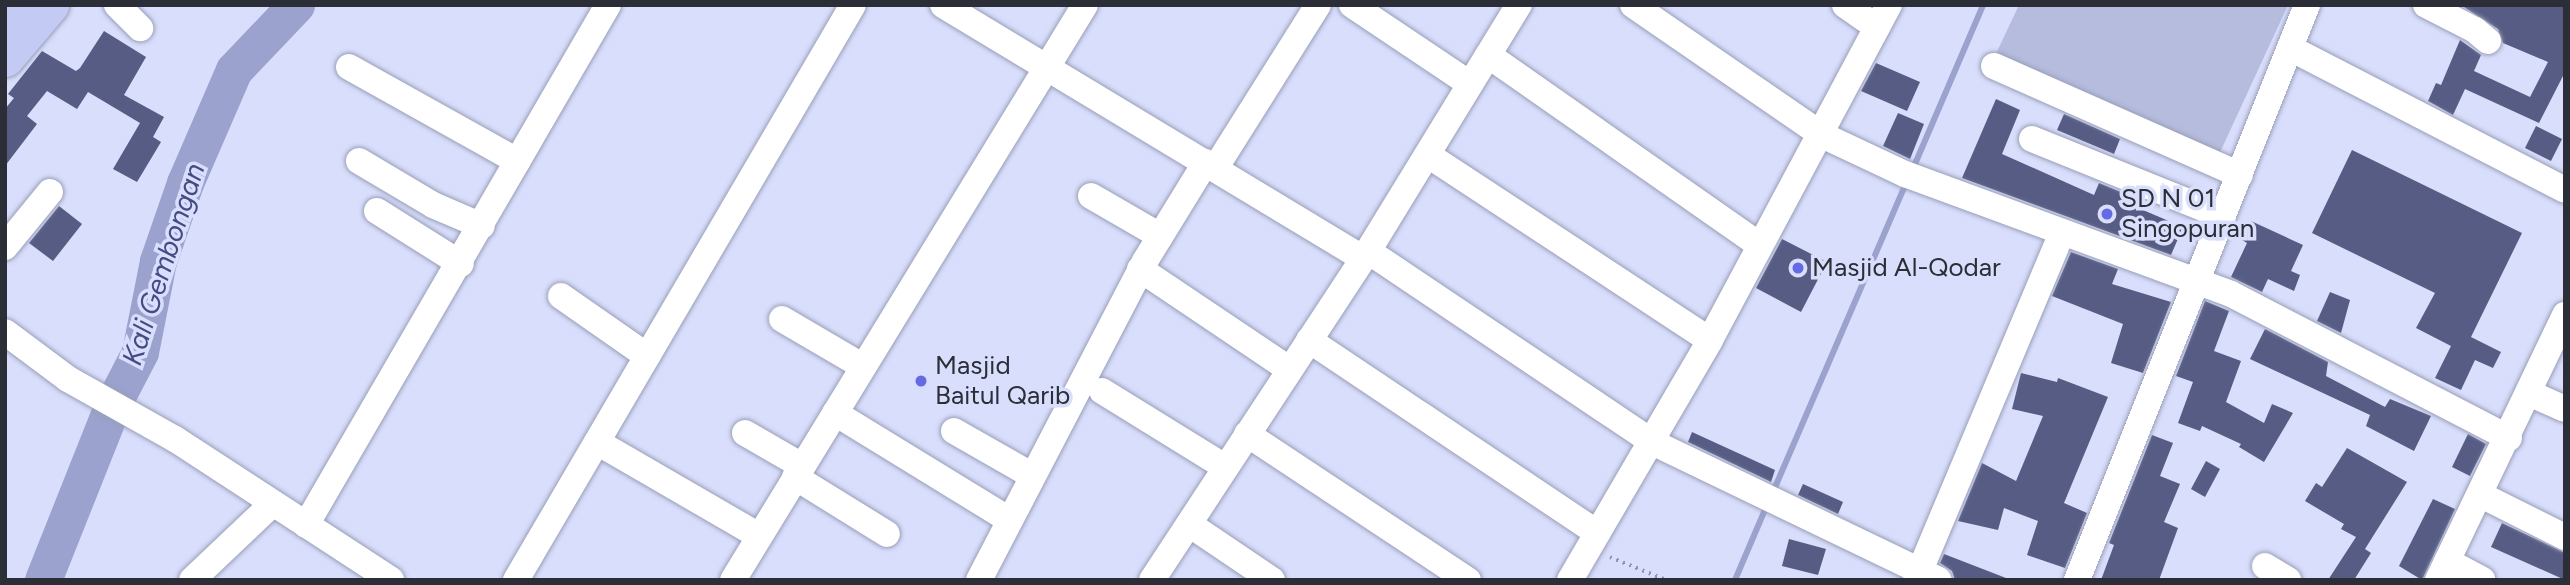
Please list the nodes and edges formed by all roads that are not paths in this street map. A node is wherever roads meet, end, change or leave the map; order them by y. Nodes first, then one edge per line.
1 (13, 5) edge
2 (50, 5) edge
3 (117, 5) edge
4 (608, 5) edge
5 (853, 5) edge
6 (943, 5) edge
7 (1085, 5) edge
8 (1318, 5) edge
9 (1352, 5) edge
10 (1519, 5) edge
11 (1633, 5) edge
12 (1845, 5) edge
13 (2307, 5) edge
14 (2426, 5) edge
15 (5, 14) edge
16 (1883, 16) edge
17 (140, 27) dead end
18 (2488, 41) dead end
19 (2290, 48) junction
20 (1488, 55) junction
21 (5, 58) edge
22 (1994, 66) dead end
23 (349, 67) dead end
24 (1047, 68) junction
25 (1470, 84) junction
26 (1822, 135) junction
27 (2032, 139) dead end
28 (1428, 155) junction
29 (359, 161) dead end
30 (517, 161) junction
31 (1211, 165) junction
32 (2240, 175) junction
33 (2565, 190) edge
34 (50, 192) dead end
35 (1091, 196) dead end
36 (377, 211) dead end
37 (2223, 216) junction
38 (482, 226) junction
39 (2062, 232) junction
40 (1160, 236) junction
41 (1759, 245) junction
42 (5, 247) edge
43 (1365, 255) junction
44 (461, 264) junction
45 (1140, 269) junction
46 (2196, 281) junction
47 (561, 296) dead end
48 (2565, 314) edge
49 (782, 319) dead end
50 (5, 332) edge
51 (1309, 340) junction
52 (1710, 340) junction
53 (647, 356) junction
54 (862, 366) junction
55 (1289, 369) junction
56 (1102, 391) dead end
57 (2529, 393) junction
58 (2565, 409) edge
59 (835, 413) junction
60 (954, 431) dead end
61 (745, 433) dead end
62 (1247, 434) junction
63 (2509, 438) junction
64 (597, 442) junction
65 (1652, 442) junction
66 (1225, 467) junction
67 (799, 472) junction
68 (1031, 475) junction
69 (2481, 495) junction
70 (272, 504) junction
71 (1008, 519) junction
72 (1189, 524) junction
73 (306, 525) junction
74 (887, 534) dead end
75 (759, 536) junction
76 (2565, 537) edge
77 (1593, 541) junction
78 (2265, 566) dead end
79 (2443, 570) edge
80 (1925, 577) edge
81 (192, 580) edge
82 (391, 580) edge
83 (516, 580) edge
84 (733, 580) edge
85 (979, 580) edge
86 (1153, 580) edge
87 (1272, 580) edge
88 (1468, 580) edge
89 (1570, 580) edge
90 (2077, 580) edge
91 (2288, 580) edge
92 (2482, 580) edge

1 - 15 highway
2 - 21 highway
3 - 17 street
4 - 30 street
5 - 53 street
6 - 24 street
7 - 24 street
8 - 31 street
9 - 25 street
10 - 20 street
11 - 26 street
12 - 16 street
13 - 19 street
14 - 18 street
16 - 26 street
19 - 32 street
19 - 33 street
20 - 25 street
20 - 41 street
22 - 32 street
23 - 30 street
24 - 31 street
24 - 54 street
25 - 28 street
26 - 39 street
26 - 41 street
27 - 37 street
28 - 43 street
28 - 52 street
29 - 38 street
30 - 38 street
31 - 40 street
31 - 43 street
32 - 37 street
34 - 42 street
35 - 40 street
36 - 44 street
37 - 46 street
38 - 44 street
39 - 46 street
39 - 80 street
40 - 45 street
41 - 52 street
43 - 51 street
43 - 65 street
44 - 73 street
45 - 55 street
45 - 68 street
46 - 63 street
46 - 90 street
47 - 53 street
48 - 57 street
49 - 54 street
50 - 70 street
51 - 55 street
51 - 77 street
52 - 65 street
53 - 64 street
54 - 59 street
55 - 62 street
56 - 66 street
57 - 58 street
57 - 63 street
59 - 67 street
59 - 71 street
60 - 68 street
61 - 67 street
62 - 66 street
62 - 88 street
63 - 69 street
64 - 75 street
64 - 83 street
65 - 77 street
65 - 80 street
66 - 72 street
67 - 74 street
67 - 75 street
68 - 71 street
69 - 76 street
69 - 79 street
70 - 73 street
70 - 81 street
71 - 85 street
72 - 86 street
72 - 87 street
73 - 82 street
75 - 84 street
77 - 89 street
78 - 91 street
79 - 92 street

